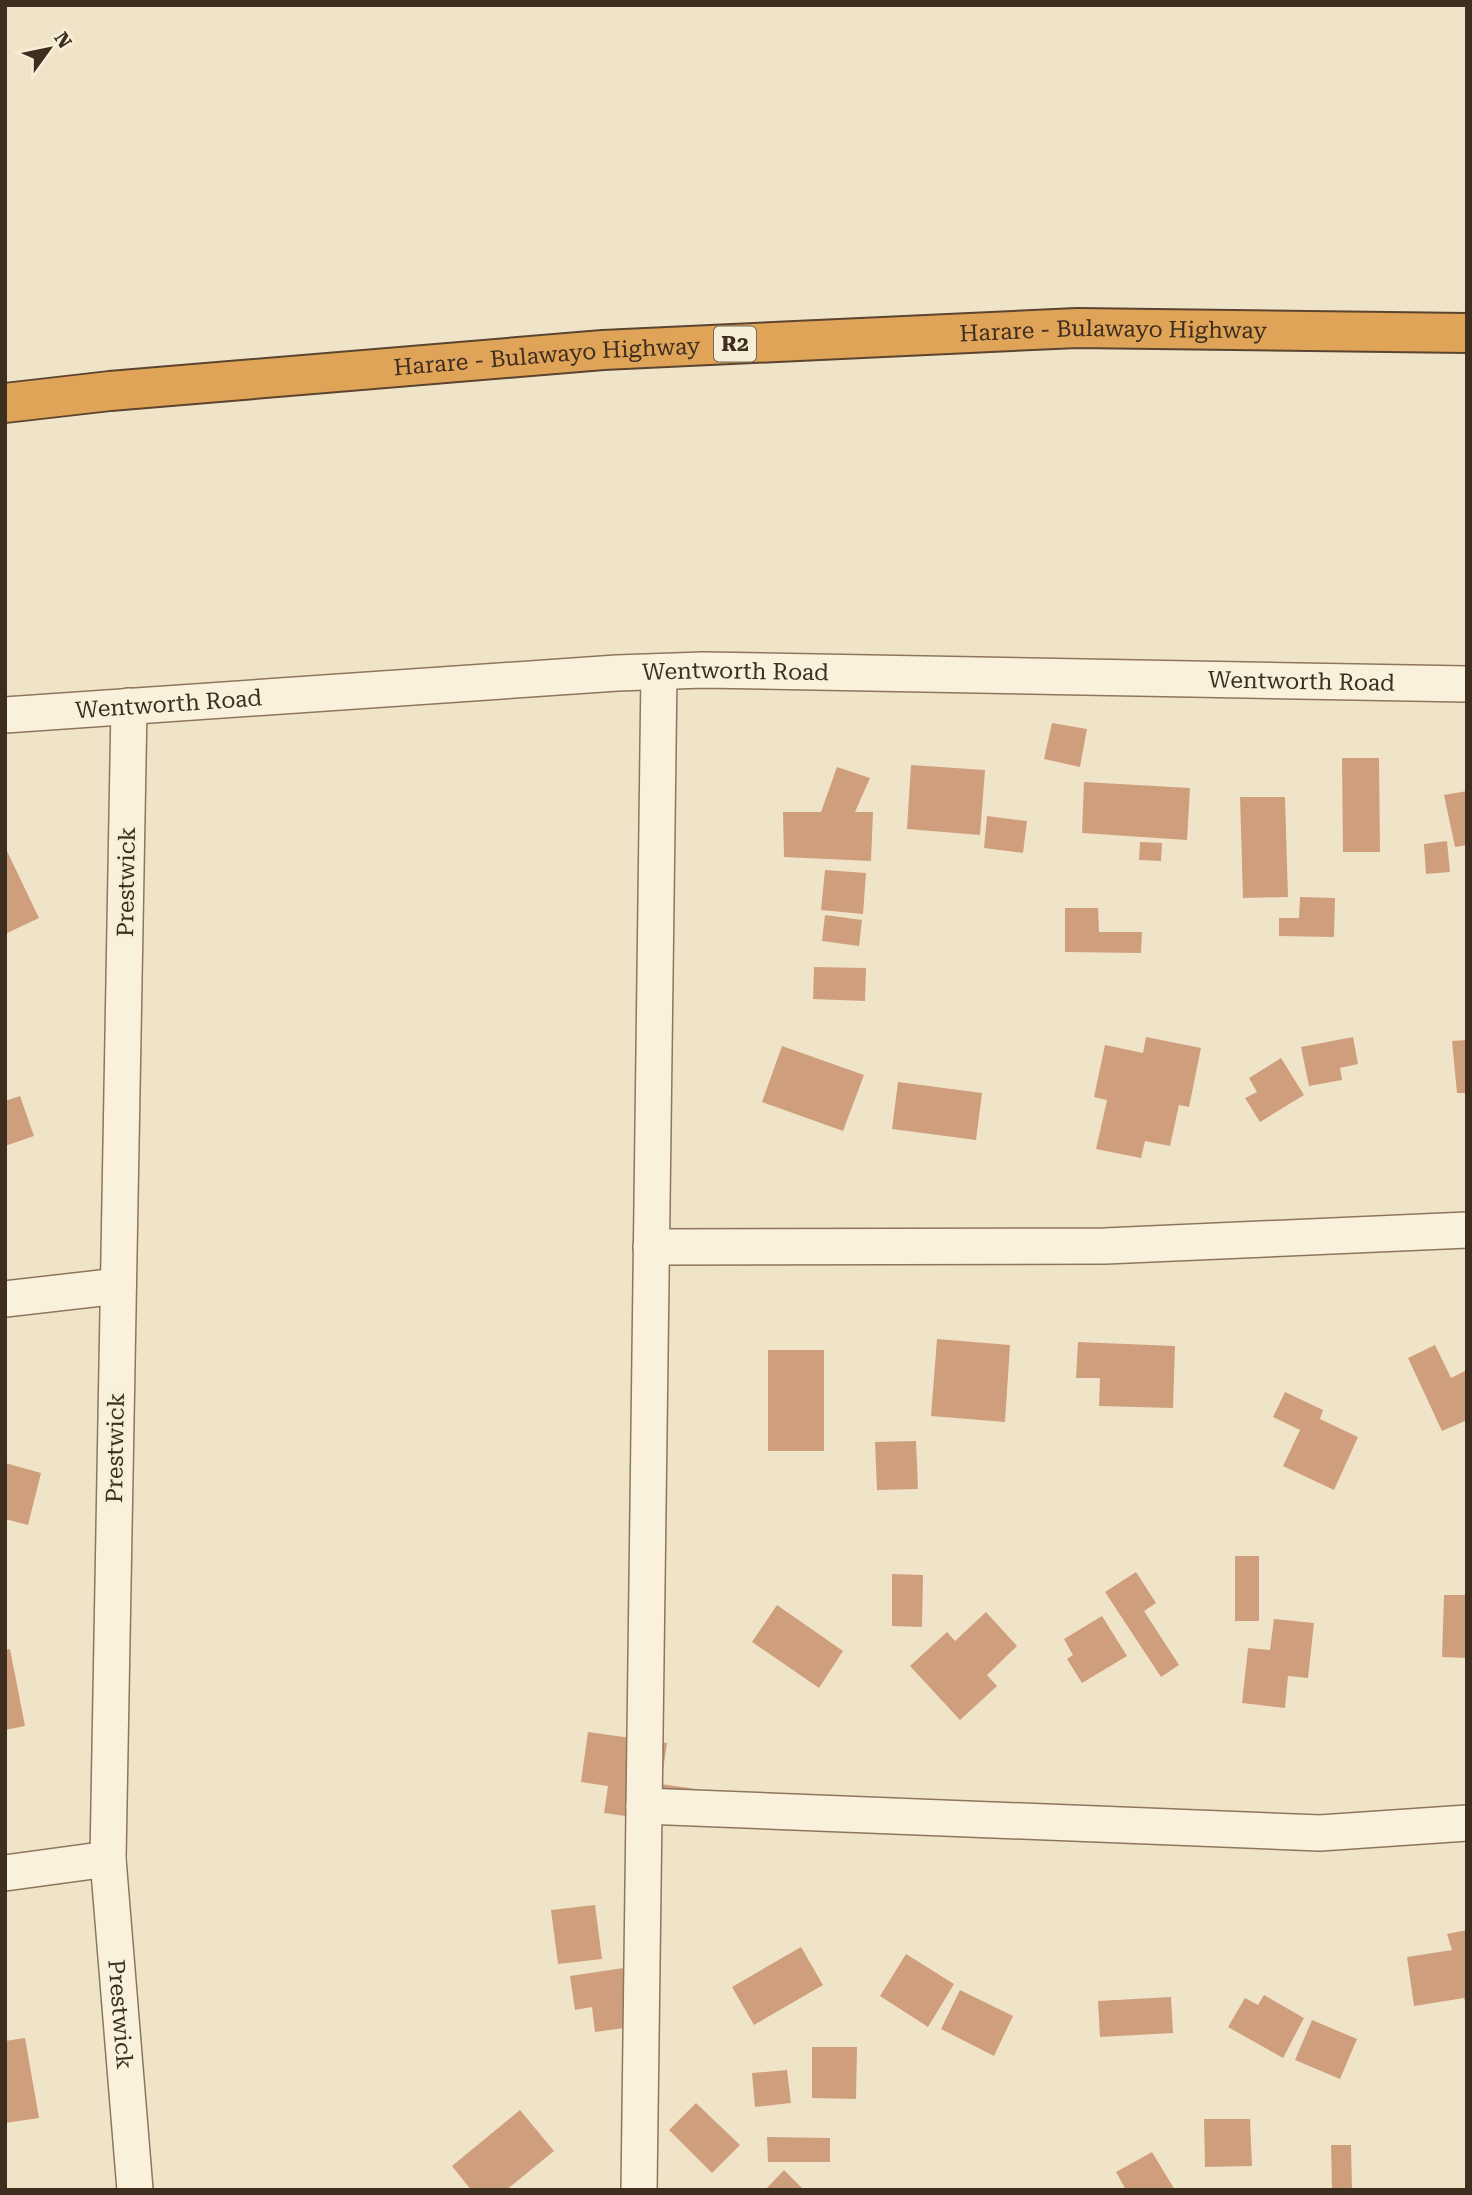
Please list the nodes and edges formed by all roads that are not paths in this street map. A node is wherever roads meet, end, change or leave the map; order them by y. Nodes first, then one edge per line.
1 (1467, 333) edge
2 (5, 402) edge
3 (659, 673) junction
4 (1467, 684) edge
5 (129, 706) junction
6 (5, 715) edge
7 (1467, 1230) edge
8 (651, 1247) junction
9 (118, 1286) junction
10 (5, 1300) edge
11 (644, 1806) junction
12 (1467, 1823) edge
13 (108, 1859) junction
14 (5, 1873) edge
15 (135, 2190) edge
16 (639, 2190) edge

1 - 2 highway, Harare - Bulawayo Highway / R2
3 - 4 street, Wentworth Road
3 - 5 street, Wentworth Road
3 - 8 street
5 - 6 street, Wentworth Road
5 - 9 street, Prestwick
7 - 8 street
8 - 11 street
9 - 10 street
9 - 13 street, Prestwick
11 - 12 street
11 - 16 street
13 - 14 street
13 - 15 street, Prestwick

